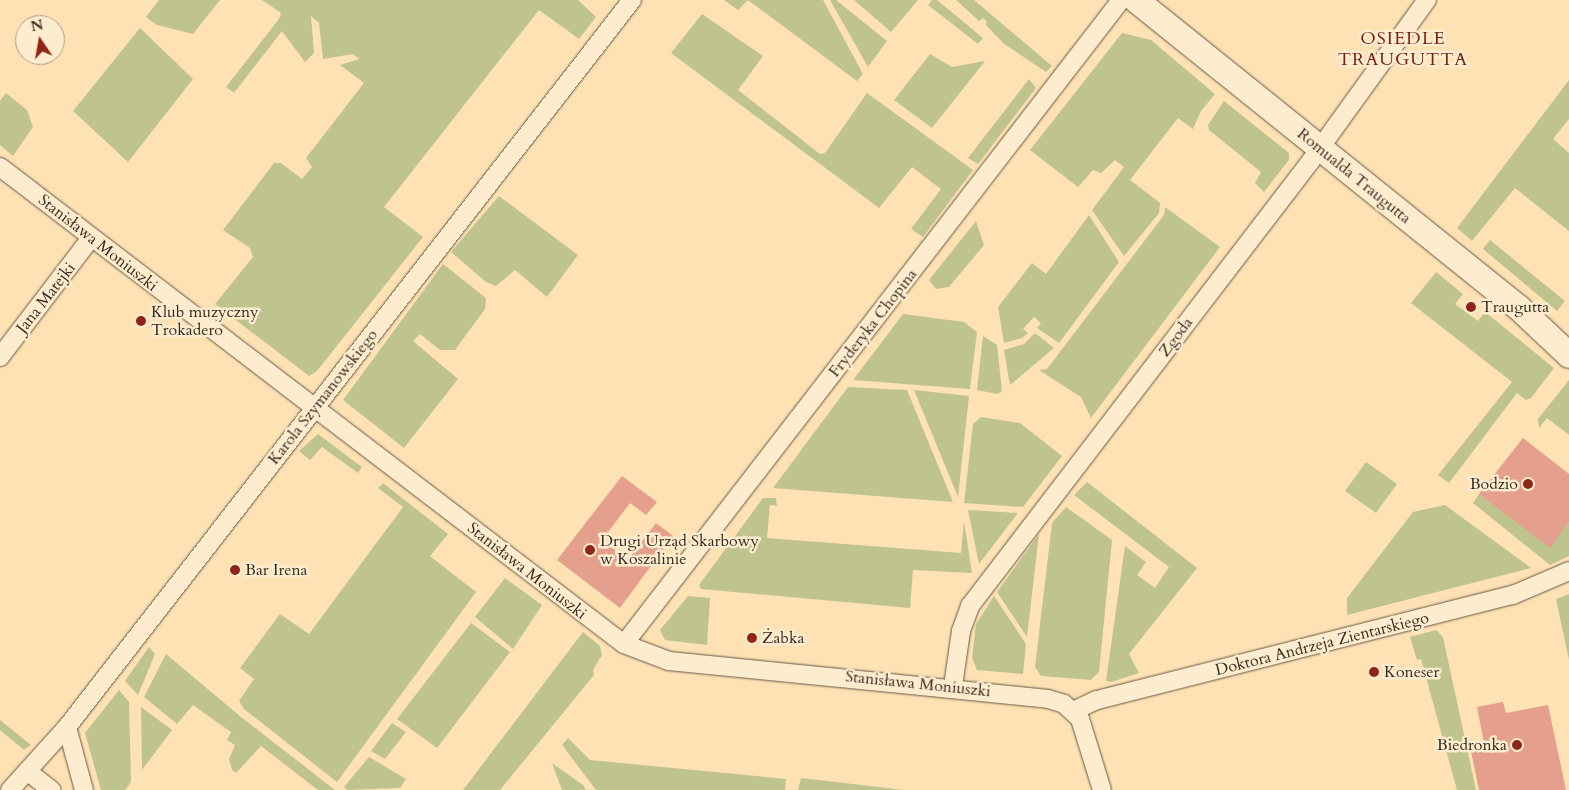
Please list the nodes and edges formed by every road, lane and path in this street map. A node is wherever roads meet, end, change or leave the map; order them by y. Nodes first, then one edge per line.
1 (632, 0) edge
2 (1121, 0) edge
3 (1136, 0) edge
4 (1427, 0) edge
5 (1320, 149) junction
6 (0, 167) edge
7 (91, 238) junction
8 (1569, 355) edge
9 (0, 357) edge
10 (315, 408) junction
11 (1569, 571) edge
12 (624, 644) junction
13 (953, 686) junction
14 (1073, 711) junction
15 (66, 727) junction
16 (27, 771) junction
17 (10, 790) edge
18 (51, 790) edge
19 (84, 790) edge
20 (1102, 790) edge

1 - 10 street, Karola Szymanowskiego
2 - 12 street, Fryderyka Chopina
3 - 5 main road, Romualda Traugutta
4 - 5 street, Zgoda
5 - 8 main road, Romualda Traugutta
5 - 13 street, Zgoda
6 - 7 street, Stanisława Moniuszki
7 - 9 street, Jana Matejki
7 - 10 street, Stanisława Moniuszki
10 - 12 street, Stanisława Moniuszki
10 - 15 street, Karola Szymanowskiego
11 - 14 street, Doktora Andrzeja Zientarskiego
12 - 13 street, Stanisława Moniuszki
13 - 14 street, Stanisława Moniuszki
14 - 20 street
15 - 16 street, Karola Szymanowskiego
15 - 19 street
16 - 17 street, Karola Szymanowskiego
16 - 18 street

